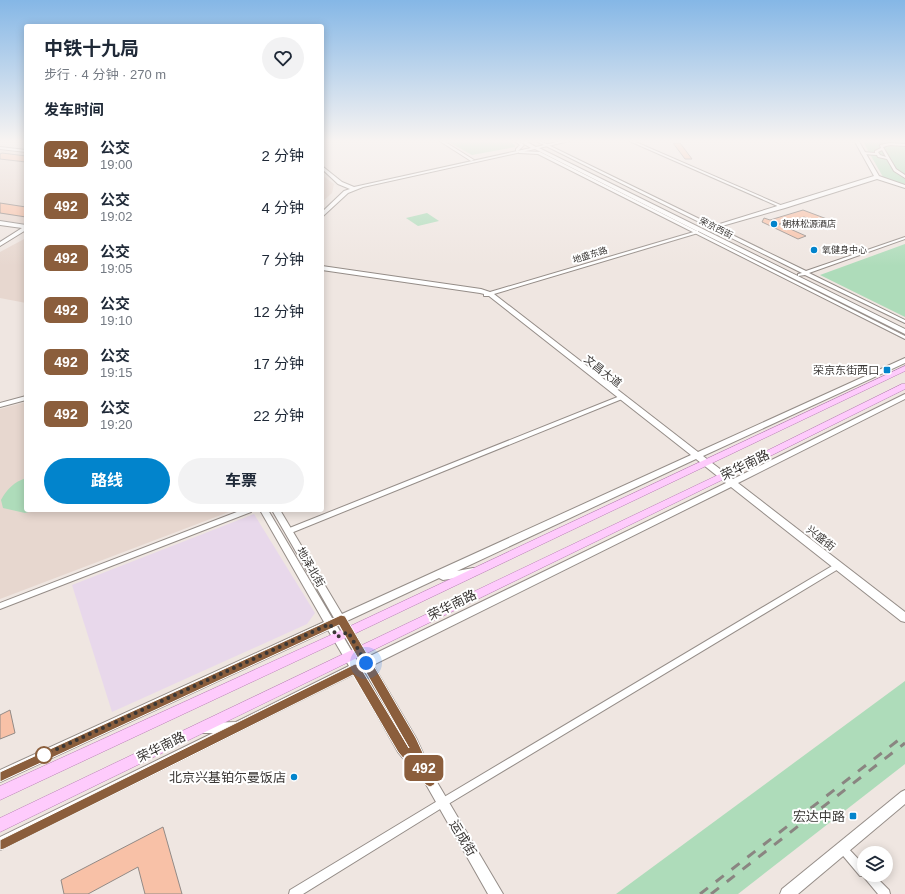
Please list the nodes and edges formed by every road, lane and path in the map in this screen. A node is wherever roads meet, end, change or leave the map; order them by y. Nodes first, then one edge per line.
1 (339, 182) edge
2 (370, 182) edge
3 (380, 182) edge
4 (596, 182) edge
5 (610, 182) edge
6 (612, 182) edge
7 (616, 182) edge
8 (725, 182) edge
9 (862, 182) edge
10 (890, 182) edge
11 (905, 187) edge
12 (352, 188) junction
13 (783, 207) junction
14 (324, 208) edge
15 (324, 213) edge
16 (0, 223) edge
17 (0, 227) edge
18 (713, 227) junction
19 (24, 229) edge
20 (24, 229) edge
21 (24, 230) edge
22 (696, 232) junction
23 (905, 238) edge
24 (0, 244) edge
25 (324, 268) edge
26 (324, 272) edge
27 (806, 273) junction
28 (800, 275) junction
29 (490, 294) junction
30 (905, 322) edge
31 (905, 327) edge
32 (905, 332) edge
33 (905, 338) edge
34 (905, 360) edge
35 (905, 368) edge
36 (905, 386) edge
37 (905, 393) edge
38 (888, 394) junction
39 (905, 396) edge
40 (620, 398) junction
41 (24, 399) edge
42 (0, 405) edge
43 (786, 424) junction
44 (760, 427) junction
45 (701, 459) junction
46 (723, 476) junction
47 (732, 484) junction
48 (244, 512) edge
49 (265, 512) edge
50 (277, 512) edge
51 (655, 520) junction
52 (621, 524) junction
53 (289, 531) junction
54 (837, 566) junction
55 (474, 572) junction
56 (435, 577) junction
57 (0, 606) edge
58 (905, 618) edge
59 (341, 619) junction
60 (330, 624) junction
61 (343, 634) junction
62 (354, 653) junction
63 (360, 666) junction
64 (239, 726) junction
65 (199, 729) junction
66 (0, 776) edge
67 (0, 793) edge
68 (905, 796) edge
69 (442, 803) junction
70 (0, 824) edge
71 (0, 844) edge
72 (842, 848) junction
73 (857, 864) edge
74 (874, 882) edge
75 (294, 894) edge
76 (496, 894) edge
77 (787, 894) edge
78 (885, 894) edge

1 - 12 street
2 - 12 street
3 - 12 street
4 - 22 street
5 - 32 street, 荣京西街
6 - 28 street, 荣京西街
7 - 18 street
8 - 13 street
9 - 13 street
10 - 11 street
12 - 14 street
12 - 15 street
13 - 18 street
16 - 19 street
17 - 20 street
18 - 27 street
21 - 24 street
22 - 29 street, 地盛东路
22 - 33 street
23 - 27 street
25 - 29 street, 文昌大道
26 - 29 street
27 - 28 street
27 - 30 street
28 - 31 street, 荣京西街
29 - 40 street, 文昌大道
34 - 44 street
35 - 43 main road, 荣华南路
36 - 38 main road, 荣华南路
37 - 38 street
38 - 46 main road, 荣华南路
39 - 47 street
40 - 45 street, 文昌大道
40 - 53 street
41 - 42 street
43 - 44 street
43 - 45 main road, 荣华南路
44 - 45 street
45 - 46 street, 文昌大道
45 - 55 main road, 荣华南路
45 - 56 street
46 - 47 street, 兴盛街
46 - 52 main road, 荣华南路
47 - 51 street
47 - 54 street, 兴盛街
48 - 57 street
49 - 60 street, 地泽北街
50 - 53 street, 地泽北街
51 - 52 street
51 - 63 street
52 - 62 main road, 荣华南路
53 - 59 street, 地泽北街
54 - 58 street, 兴盛街
54 - 69 street
55 - 56 street
55 - 61 main road, 荣华南路
56 - 59 street
59 - 60 street
59 - 61 street, 地泽北街
60 - 61 street, 地泽北街
60 - 66 street
61 - 62 street, 运成街
61 - 67 main road, 荣华南路
62 - 63 street, 运成街
62 - 65 main road, 荣华南路
63 - 64 street
63 - 69 street, 运成街
64 - 65 street
64 - 71 street
65 - 70 main road, 荣华南路
68 - 72 street
69 - 75 street
69 - 76 street, 运成街
72 - 73 street
72 - 77 street
74 - 78 street

